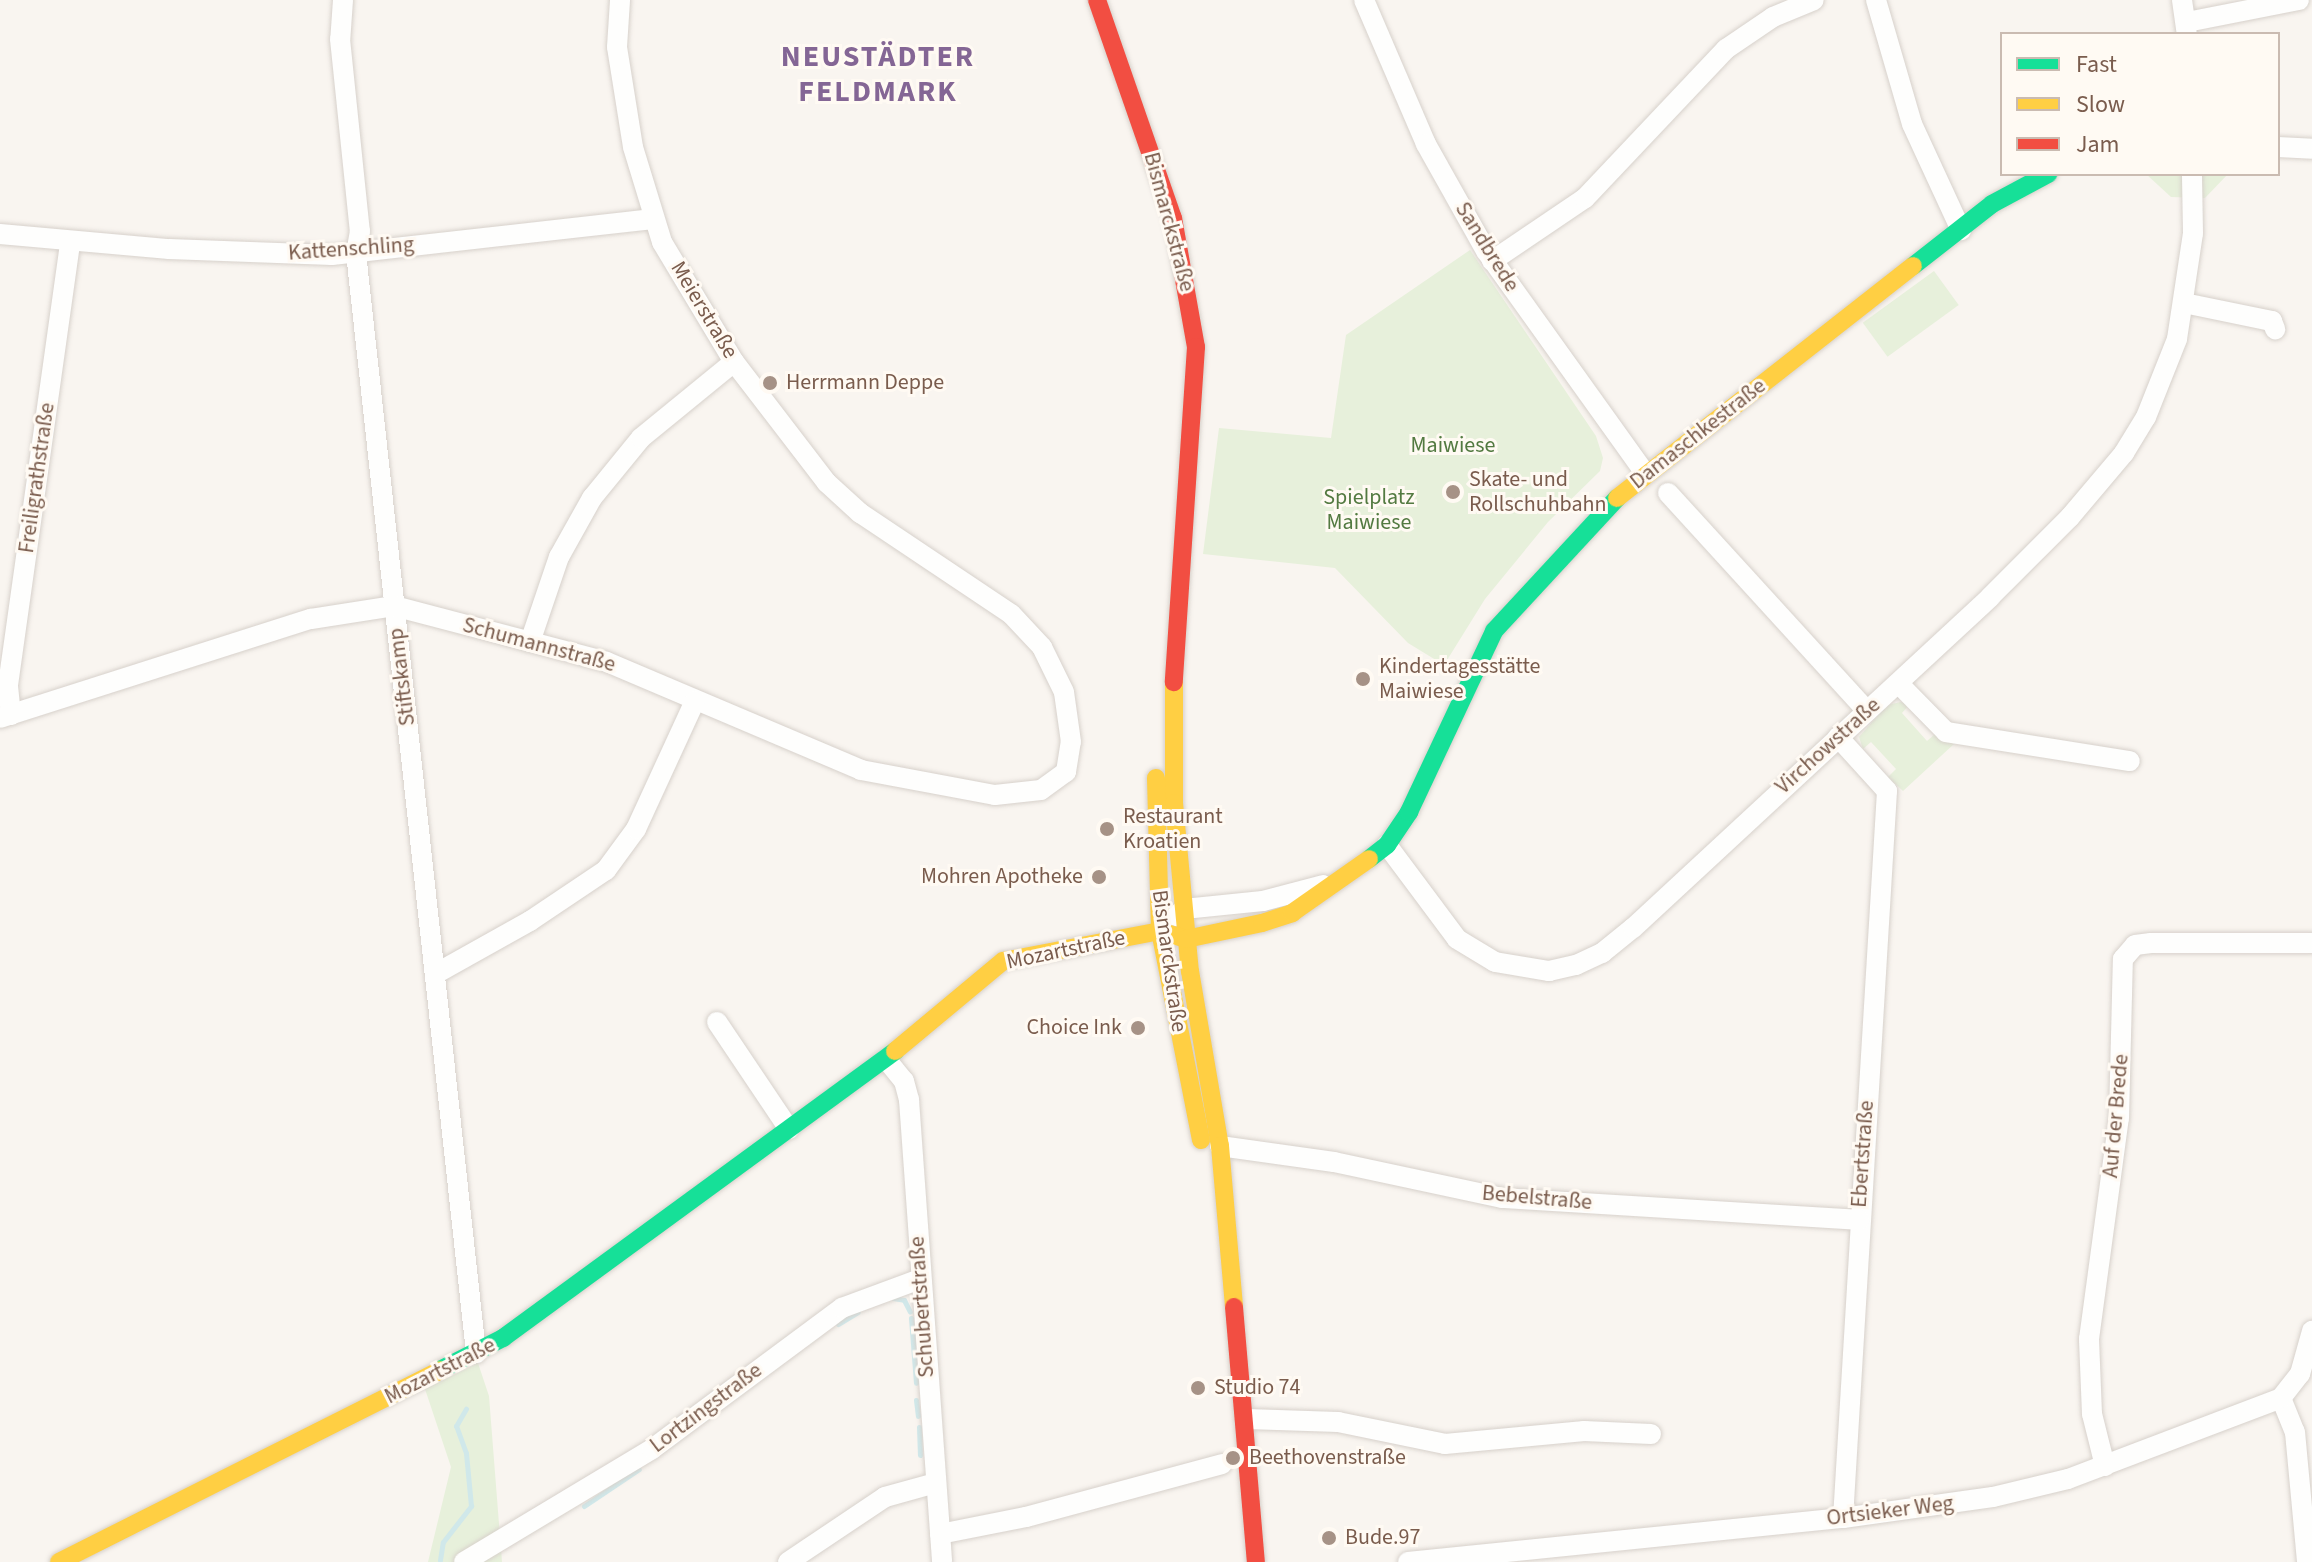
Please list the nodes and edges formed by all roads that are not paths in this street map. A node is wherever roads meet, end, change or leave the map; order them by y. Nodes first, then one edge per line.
1 (343, 0) edge
2 (620, 0) edge
3 (1097, 0) edge
4 (1112, 0) edge
5 (1364, 0) edge
6 (1814, 0) edge
7 (1876, 0) edge
8 (2182, 0) edge
9 (2299, 0) edge
10 (2187, 28) edge
11 (1136, 108) junction
12 (2280, 147) edge
13 (2312, 149) edge
14 (2044, 176) edge
15 (2192, 176) edge
16 (653, 219) junction
17 (1961, 230) junction
18 (0, 234) edge
19 (70, 242) junction
20 (356, 253) junction
21 (1492, 261) junction
22 (2184, 303) junction
23 (2275, 329) dead end
24 (734, 362) junction
25 (1645, 473) junction
26 (1668, 493) dead end
27 (394, 606) junction
28 (1174, 625) junction
29 (530, 642) junction
30 (1899, 684) junction
31 (695, 701) junction
32 (1867, 711) junction
33 (5, 717) edge
34 (1838, 737) junction
35 (2130, 761) dead end
36 (1066, 772) joint
37 (1387, 845) junction
38 (1342, 880) junction
39 (1184, 909) junction
40 (1160, 931) junction
41 (1186, 939) junction
42 (2312, 943) edge
43 (437, 973) junction
44 (717, 1022) dead end
45 (886, 1059) junction
46 (789, 1129) junction
47 (1220, 1146) junction
48 (1859, 1220) junction
49 (1228, 1246) junction
50 (920, 1279) junction
51 (2312, 1331) edge
52 (476, 1353) junction
53 (2281, 1398) junction
54 (1247, 1419) junction
55 (1651, 1434) dead end
56 (1222, 1464) dead end
57 (2105, 1466) junction
58 (935, 1483) junction
59 (1843, 1518) junction
60 (940, 1534) junction
61 (59, 1562) edge
62 (464, 1562) edge
63 (788, 1562) edge
64 (942, 1562) edge
65 (1256, 1562) edge
66 (1408, 1562) edge
67 (2307, 1562) edge

1 - 20 street, Stiftskamp
2 - 16 street, Meierstraße
3 - 11 street, Bismarckstraße
4 - 11 street, Bismarckstraße
5 - 21 street, Sandbrede
6 - 21 street
7 - 17 street
8 - 10 street
9 - 10 street
11 - 28 street, Bismarckstraße
12 - 13 street
14 - 17 street, Damaschkestraße
15 - 22 street, Virchowstraße
16 - 20 street, Kattenschling
16 - 24 street, Meierstraße
17 - 25 street, Damaschkestraße
18 - 19 street, Kattenschling
19 - 20 street, Kattenschling
19 - 33 street, Freiligrathstraße
20 - 27 street, Stiftskamp
21 - 25 street, Sandbrede
22 - 23 street
22 - 30 street, Virchowstraße
24 - 29 street
24 - 36 street, Meierstraße
25 - 37 street, Damaschkestraße
26 - 32 street
27 - 29 street, Schumannstraße
27 - 33 street, Schumannstraße
27 - 43 street, Stiftskamp
28 - 39 street, Bismarckstraße
28 - 40 street, Bismarckstraße
29 - 31 street, Schumannstraße
30 - 32 street, Virchowstraße
30 - 35 street
31 - 36 street, Schumannstraße
31 - 43 street
32 - 34 street, Virchowstraße
34 - 37 street, Virchowstraße
34 - 48 street, Ebertstraße
37 - 38 street, Damaschkestraße
38 - 39 street, Damaschkestraße
38 - 41 street, Damaschkestraße
39 - 40 street
39 - 41 street, Bismarckstraße
40 - 41 street, Mozartstraße
40 - 45 street, Mozartstraße
40 - 49 street, Bismarckstraße
41 - 47 street, Bismarckstraße
42 - 57 street, Auf der Brede
43 - 52 street, Stiftskamp
44 - 46 street
45 - 46 street, Mozartstraße
45 - 50 street, Schubertstraße
46 - 52 street, Mozartstraße
47 - 48 street, Bebelstraße
47 - 49 street, Bismarckstraße
48 - 59 street, Ebertstraße
49 - 54 street, Bismarckstraße
50 - 58 street, Schubertstraße
50 - 62 street, Lortzingstraße
51 - 53 street
52 - 61 street, Mozartstraße
53 - 57 street, Ortsieker Weg
53 - 67 street
54 - 55 street
54 - 65 street, Bismarckstraße
56 - 60 street
57 - 59 street, Ortsieker Weg
58 - 60 street, Schubertstraße
58 - 63 street
59 - 66 street, Ortsieker Weg
60 - 64 street, Schubertstraße

